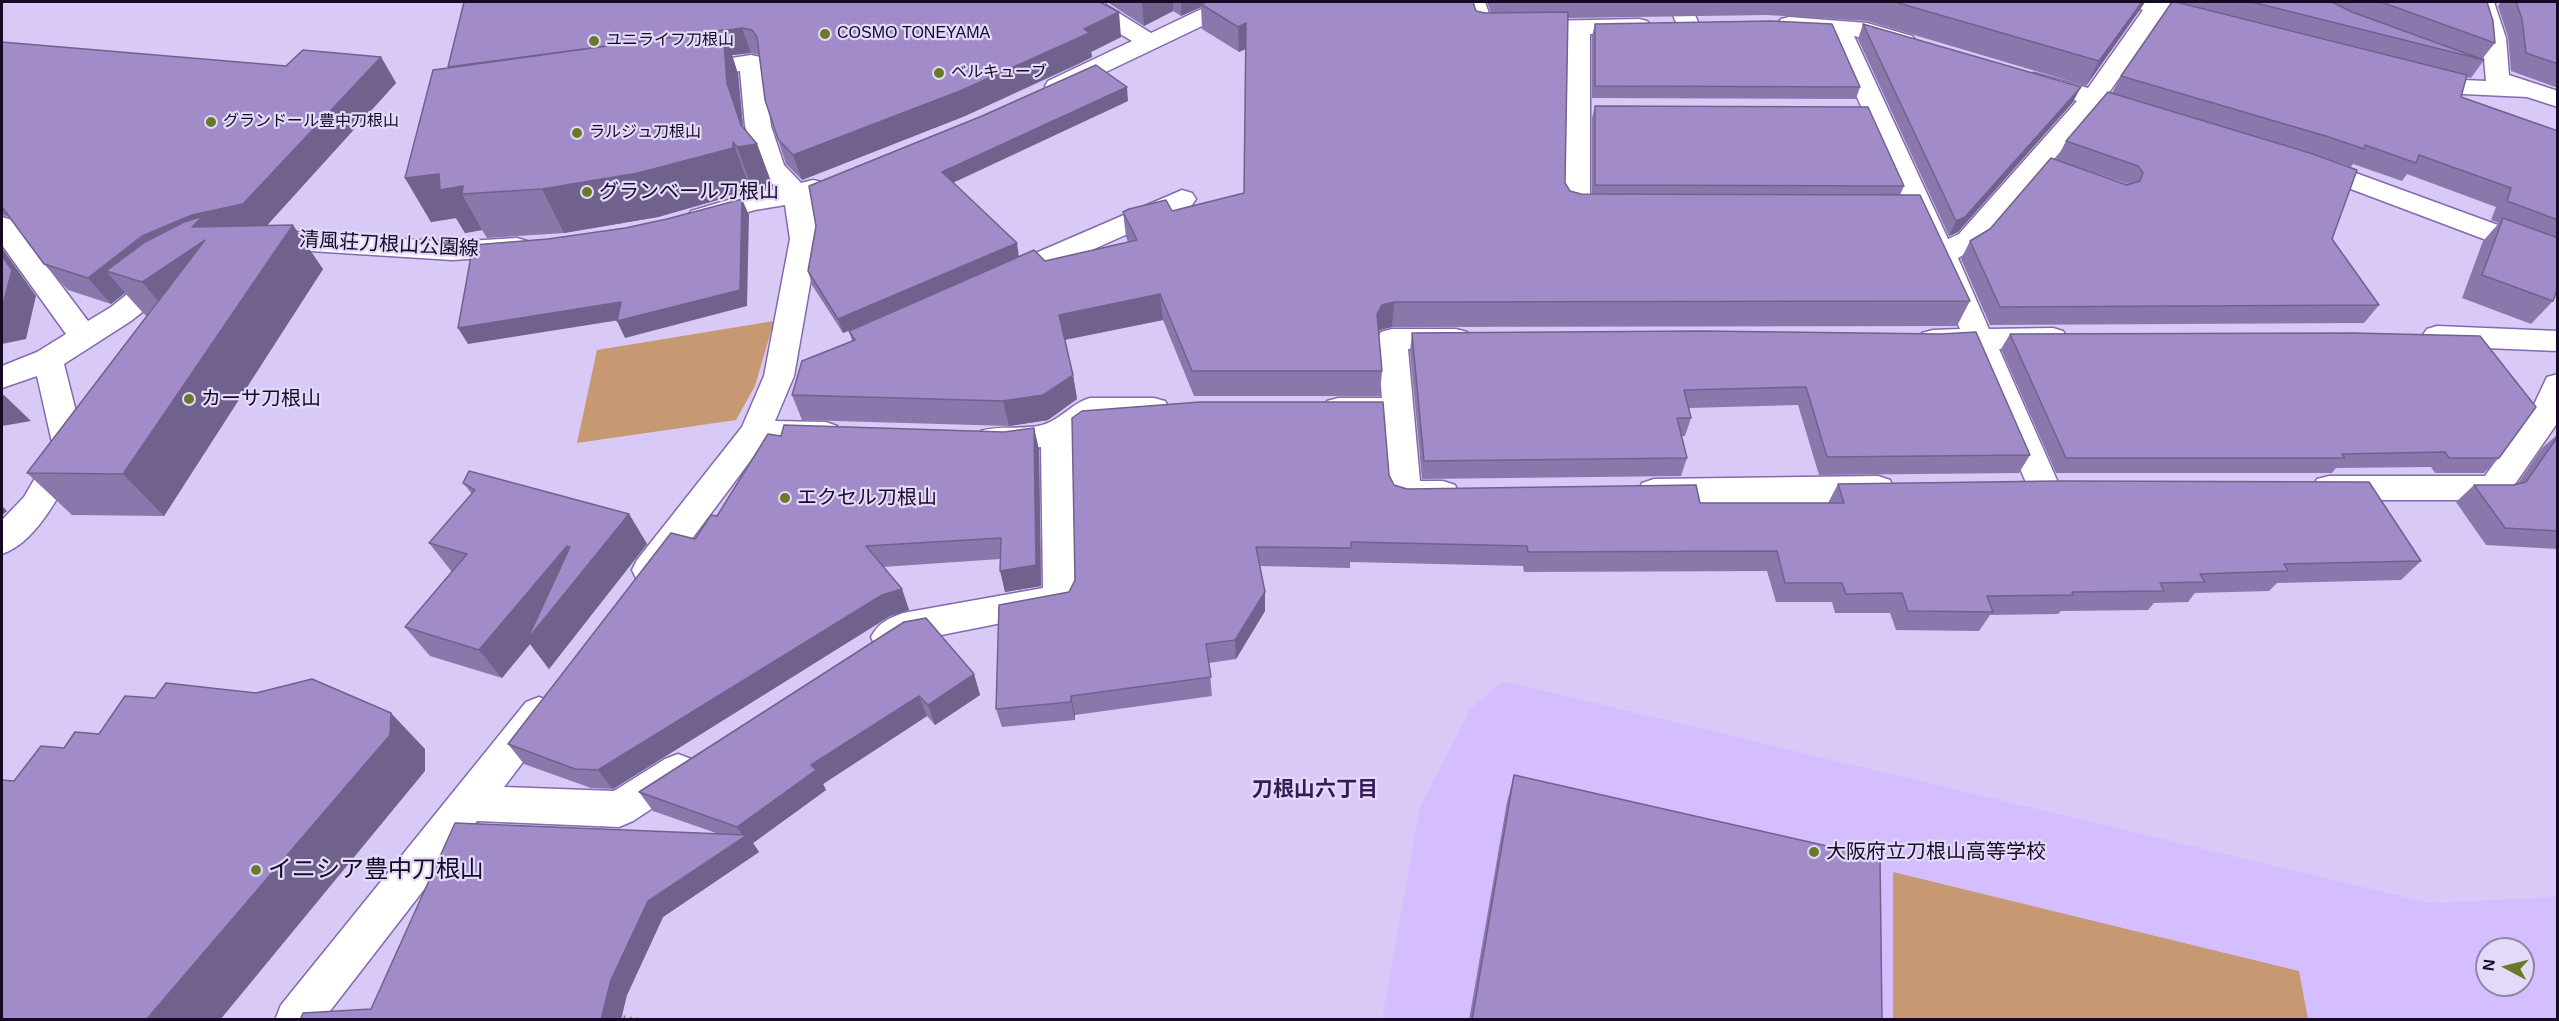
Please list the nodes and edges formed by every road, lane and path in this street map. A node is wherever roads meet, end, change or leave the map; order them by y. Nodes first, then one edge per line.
1 (1093, 2) edge
2 (1234, 2) edge
3 (1474, 2) edge
4 (1678, 2) edge
5 (2483, 2) edge
6 (2149, 4) edge
7 (1829, 18) edge
8 (1767, 24) edge
9 (2236, 27) edge
10 (1578, 29) junction
11 (1151, 43) junction
12 (1923, 47) edge
13 (2456, 62) edge
14 (2395, 69) edge
15 (671, 73) edge
16 (2014, 74) edge
17 (2498, 78) junction
18 (2529, 90) junction
19 (1037, 95) edge
20 (2094, 97) junction
21 (2558, 100) edge
22 (2172, 122) edge
23 (2284, 156) edge
24 (839, 178) edge
25 (797, 194) junction
26 (1182, 199) dead end
27 (1635, 208) edge
28 (679, 223) edge
29 (2, 226) edge
30 (543, 246) edge
31 (233, 249) edge
32 (1942, 254) junction
33 (2558, 258) edge
34 (194, 264) edge
35 (975, 290) edge
36 (2407, 336) edge
37 (84, 337) junction
38 (1979, 338) junction
39 (2078, 338) edge
40 (1483, 339) edge
41 (1909, 340) edge
42 (2558, 341) edge
43 (48, 360) junction
44 (812, 362) edge
45 (779, 376) junction
46 (2, 377) edge
47 (2558, 385) edge
48 (1185, 409) edge
49 (1315, 409) edge
50 (1398, 409) junction
51 (2551, 421) edge
52 (755, 432) junction
53 (1057, 433) junction
54 (848, 435) edge
55 (963, 438) edge
56 (2008, 488) edge
57 (2304, 488) edge
58 (1902, 489) edge
59 (1629, 492) edge
60 (1476, 494) edge
61 (2, 541) edge
62 (627, 599) edge
63 (864, 653) edge
64 (562, 683) edge
65 (707, 753) edge
66 (470, 803) junction
67 (606, 1016) edge
68 (296, 1020) edge
69 (640, 1020) edge

1 - 11 street
2 - 11 street
3 - 10 street
4 - 10 street
5 - 17 street
6 - 9 street
6 - 20 street
7 - 8 street
7 - 12 street
7 - 32 street
10 - 27 street
11 - 19 street
13 - 17 street
14 - 18 street
15 - 25 street
16 - 20 street
17 - 18 street
18 - 21 street
20 - 22 street
20 - 32 street
23 - 33 street
24 - 25 street
25 - 28 street
25 - 45 street
26 - 35 street
29 - 37 street
30 - 31 street, 清風荘刀根山公園線
32 - 38 street
34 - 37 street
36 - 42 street
37 - 43 street
38 - 39 street
38 - 41 street
38 - 56 street
40 - 50 street
43 - 46 street
43 - 61 street
44 - 45 street
45 - 52 street
47 - 51 street
48 - 53 street
49 - 50 street
50 - 60 street
51 - 57 street
52 - 54 street
52 - 62 street
53 - 55 street
53 - 63 street
58 - 59 street
64 - 66 street
65 - 66 street
66 - 68 street
67 - 69 path

